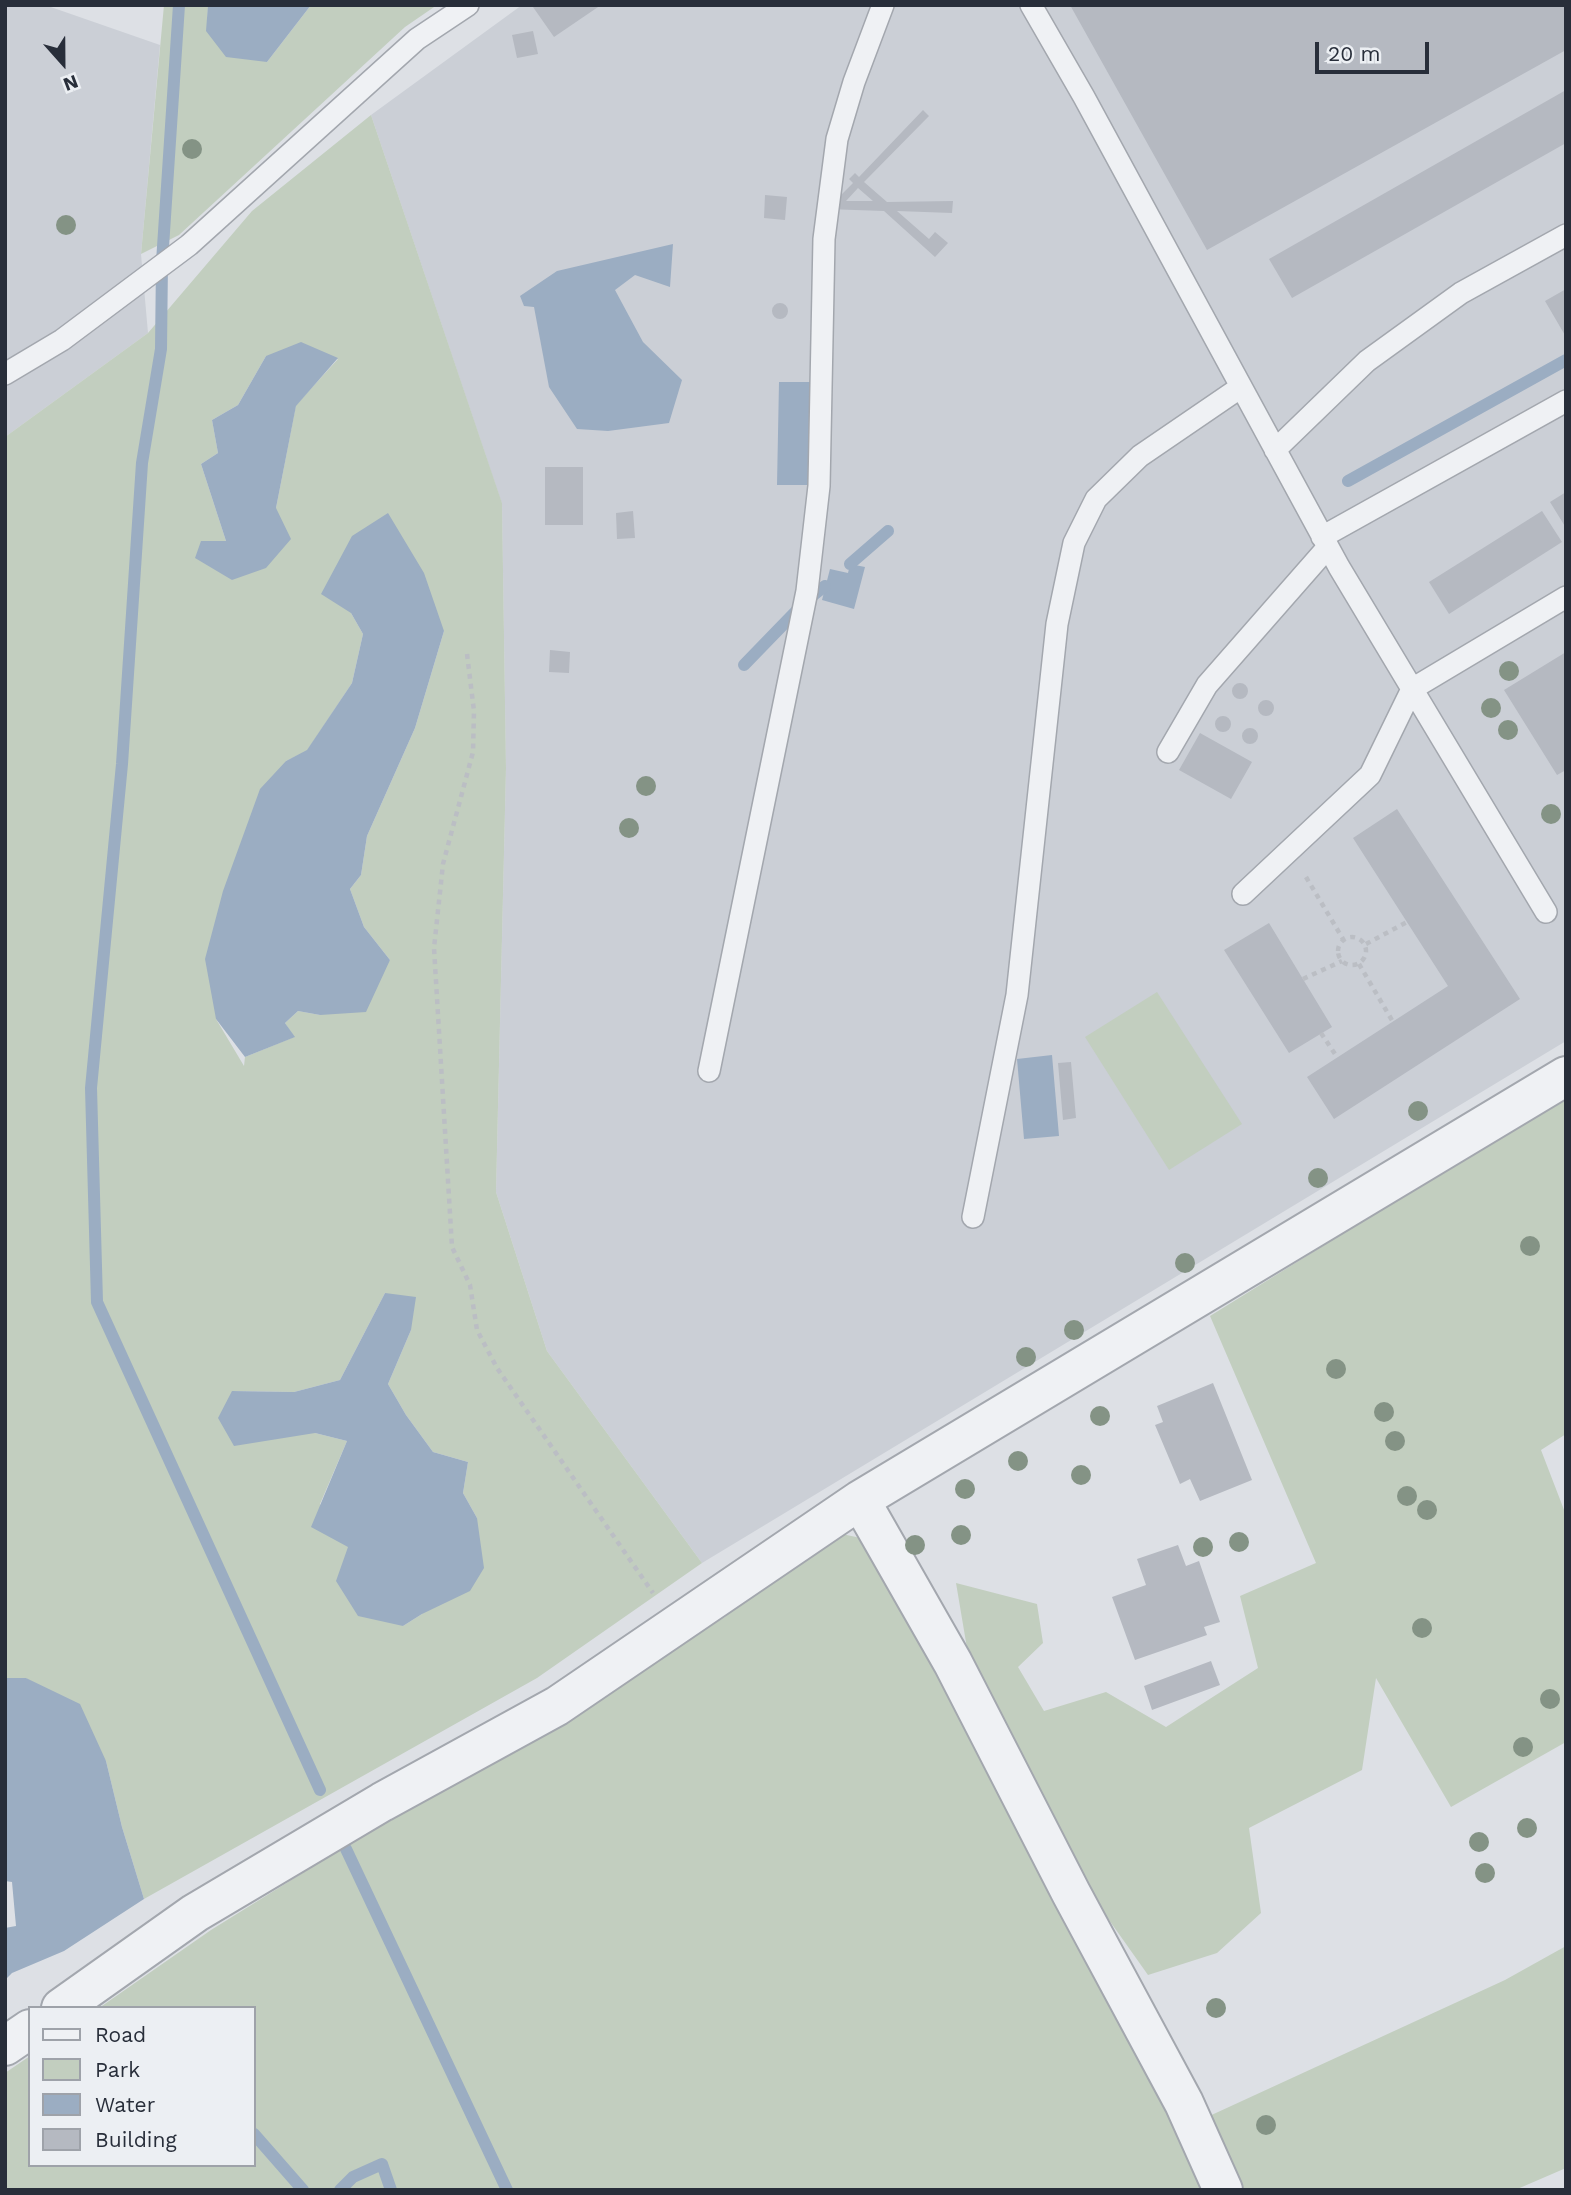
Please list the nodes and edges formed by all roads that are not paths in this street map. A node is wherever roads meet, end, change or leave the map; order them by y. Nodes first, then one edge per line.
1 (468, 5) edge
2 (883, 5) edge
3 (1031, 5) edge
4 (1566, 235) edge
5 (5, 374) edge
6 (1241, 387) junction
7 (1566, 401) edge
8 (1275, 450) junction
9 (1325, 542) junction
10 (1566, 597) edge
11 (1412, 689) junction
12 (1168, 752) dead end
13 (1243, 894) dead end
14 (1546, 912) dead end
15 (709, 1071) dead end
16 (1566, 1076) edge
17 (973, 1217) dead end
18 (859, 1500) junction
19 (64, 2006) edge
20 (28, 2030) edge
21 (5, 2046) edge
22 (1223, 2190) edge

1 - 5 lane
2 - 15 lane
3 - 6 lane
4 - 8 lane
6 - 8 lane
6 - 17 lane
7 - 9 lane
8 - 9 lane
9 - 11 lane
9 - 12 lane
10 - 11 lane
11 - 13 lane
11 - 14 lane
16 - 18 street
18 - 19 street
18 - 22 street
20 - 21 street

